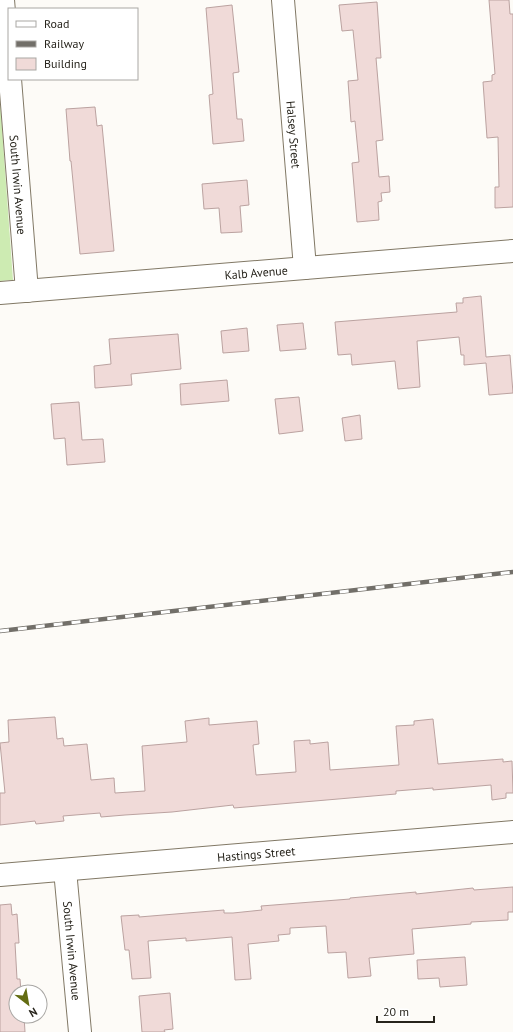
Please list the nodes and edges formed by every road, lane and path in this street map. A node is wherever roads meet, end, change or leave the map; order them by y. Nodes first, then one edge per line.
1 (3, 0) edge
2 (283, 0) edge
3 (8, 59) edge
4 (10, 80) edge
5 (513, 251) edge
6 (305, 268) junction
7 (27, 290) junction
8 (0, 293) edge
9 (513, 832) edge
10 (65, 870) junction
11 (0, 875) edge
12 (80, 1032) edge

1 - 3 street
2 - 6 street, Halsey Street
4 - 7 street, South Irwin Avenue
5 - 6 street, Kalb Avenue
6 - 7 street, Kalb Avenue
7 - 8 street, Kalb Avenue
9 - 10 street, Hastings Street
10 - 11 street, Hastings Street
10 - 12 street, South Irwin Avenue

